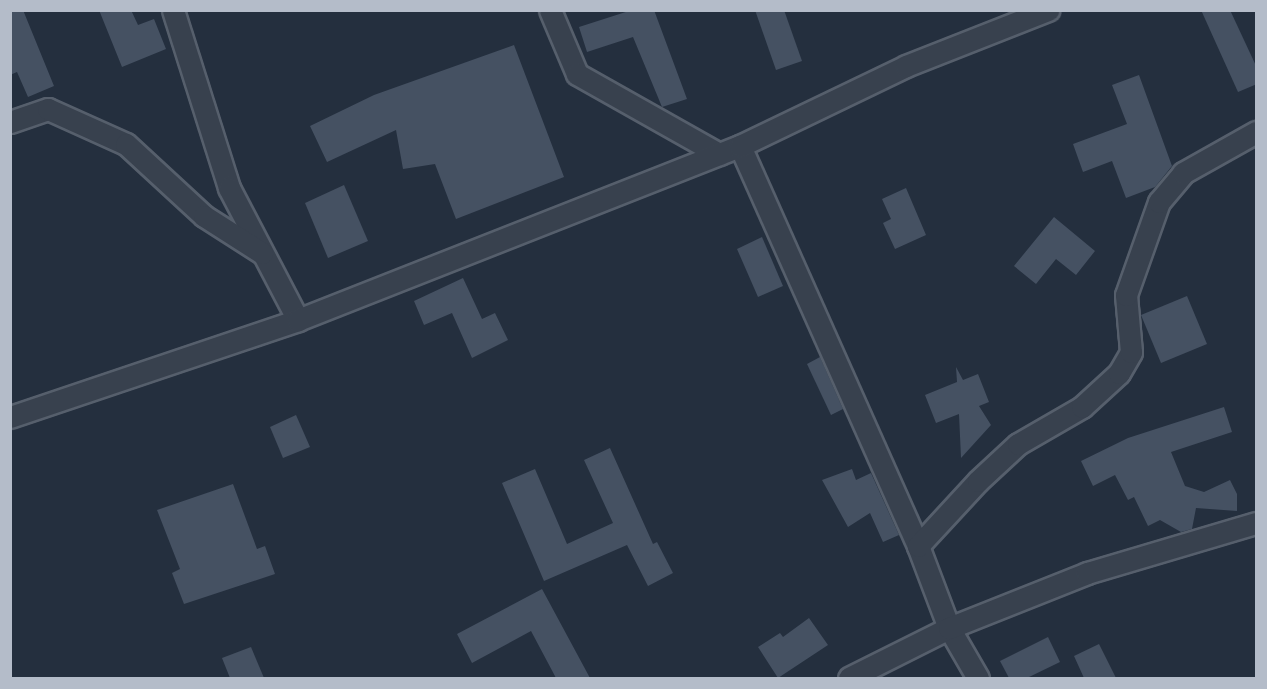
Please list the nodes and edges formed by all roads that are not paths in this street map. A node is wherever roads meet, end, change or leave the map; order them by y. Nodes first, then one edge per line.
1 (173, 10) edge
2 (550, 10) edge
3 (1048, 10) edge
4 (10, 122) edge
5 (1257, 132) edge
6 (740, 146) junction
7 (719, 154) junction
8 (263, 254) junction
9 (298, 320) junction
10 (10, 417) edge
11 (1257, 523) edge
12 (918, 546) junction
13 (949, 628) junction
14 (849, 678) edge
15 (978, 678) edge

1 - 8 street
2 - 7 street
3 - 6 street
4 - 8 street
5 - 12 street
6 - 7 street
6 - 12 street
7 - 9 street
8 - 9 street
9 - 10 street
11 - 13 street
12 - 13 street
13 - 14 street
13 - 15 street

